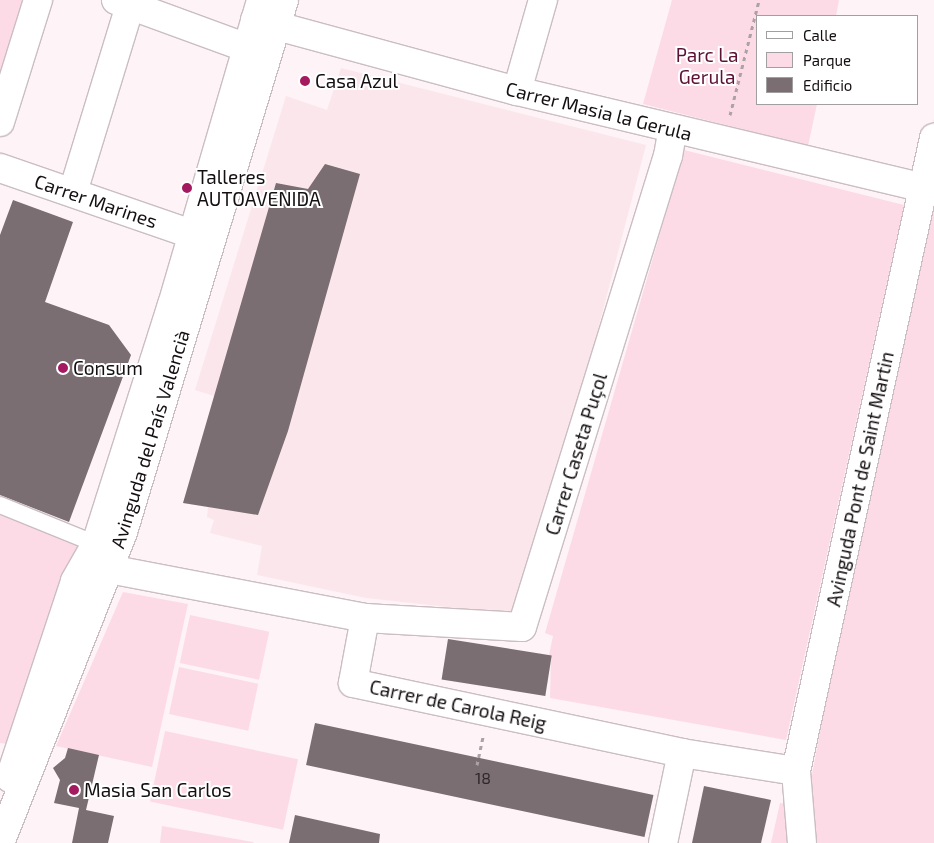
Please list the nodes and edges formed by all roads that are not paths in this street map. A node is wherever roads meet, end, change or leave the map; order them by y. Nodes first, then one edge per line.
1 (38, 0) edge
2 (284, 0) edge
3 (543, 0) edge
4 (123, 3) edge
5 (264, 16) edge
6 (247, 48) junction
7 (517, 91) junction
8 (0, 122) edge
9 (673, 129) junction
10 (934, 138) edge
11 (0, 168) edge
12 (923, 188) junction
13 (73, 192) junction
14 (192, 234) junction
15 (0, 505) edge
16 (96, 544) junction
17 (109, 569) junction
18 (365, 618) junction
19 (51, 651) junction
20 (682, 753) junction
21 (796, 771) junction
22 (0, 841) edge
23 (663, 843) edge
24 (802, 843) edge

1 - 8 street
2 - 5 street, Avinguda del País Valencià
3 - 7 street
4 - 6 street
4 - 13 street
5 - 6 street, Avinguda del País Valencià
5 - 7 street, Carrer Masia la Gerula
5 - 17 street, Avinguda del País Valencià
6 - 14 street, Avinguda del País Valencià
7 - 9 street, Carrer Masia la Gerula
9 - 12 street, Carrer Masia la Gerula
9 - 18 street, Carrer Caseta Puçol
10 - 12 street, Avinguda Pont de Saint Martin
11 - 13 street, Carrer Marines
12 - 21 street, Avinguda Pont de Saint Martin
13 - 14 street, Carrer Marines
14 - 16 street, Avinguda del País Valencià
15 - 16 lane
16 - 19 street, Avinguda del País Valencià
17 - 18 street
17 - 19 street
17 - 22 street, Avinguda del País Valencià
18 - 20 street, Carrer de Carola Reig
19 - 22 street, Avinguda del País Valencià
20 - 21 street, Carrer de Carola Reig
20 - 23 street
21 - 24 street, Avinguda Pont de Saint Martin

